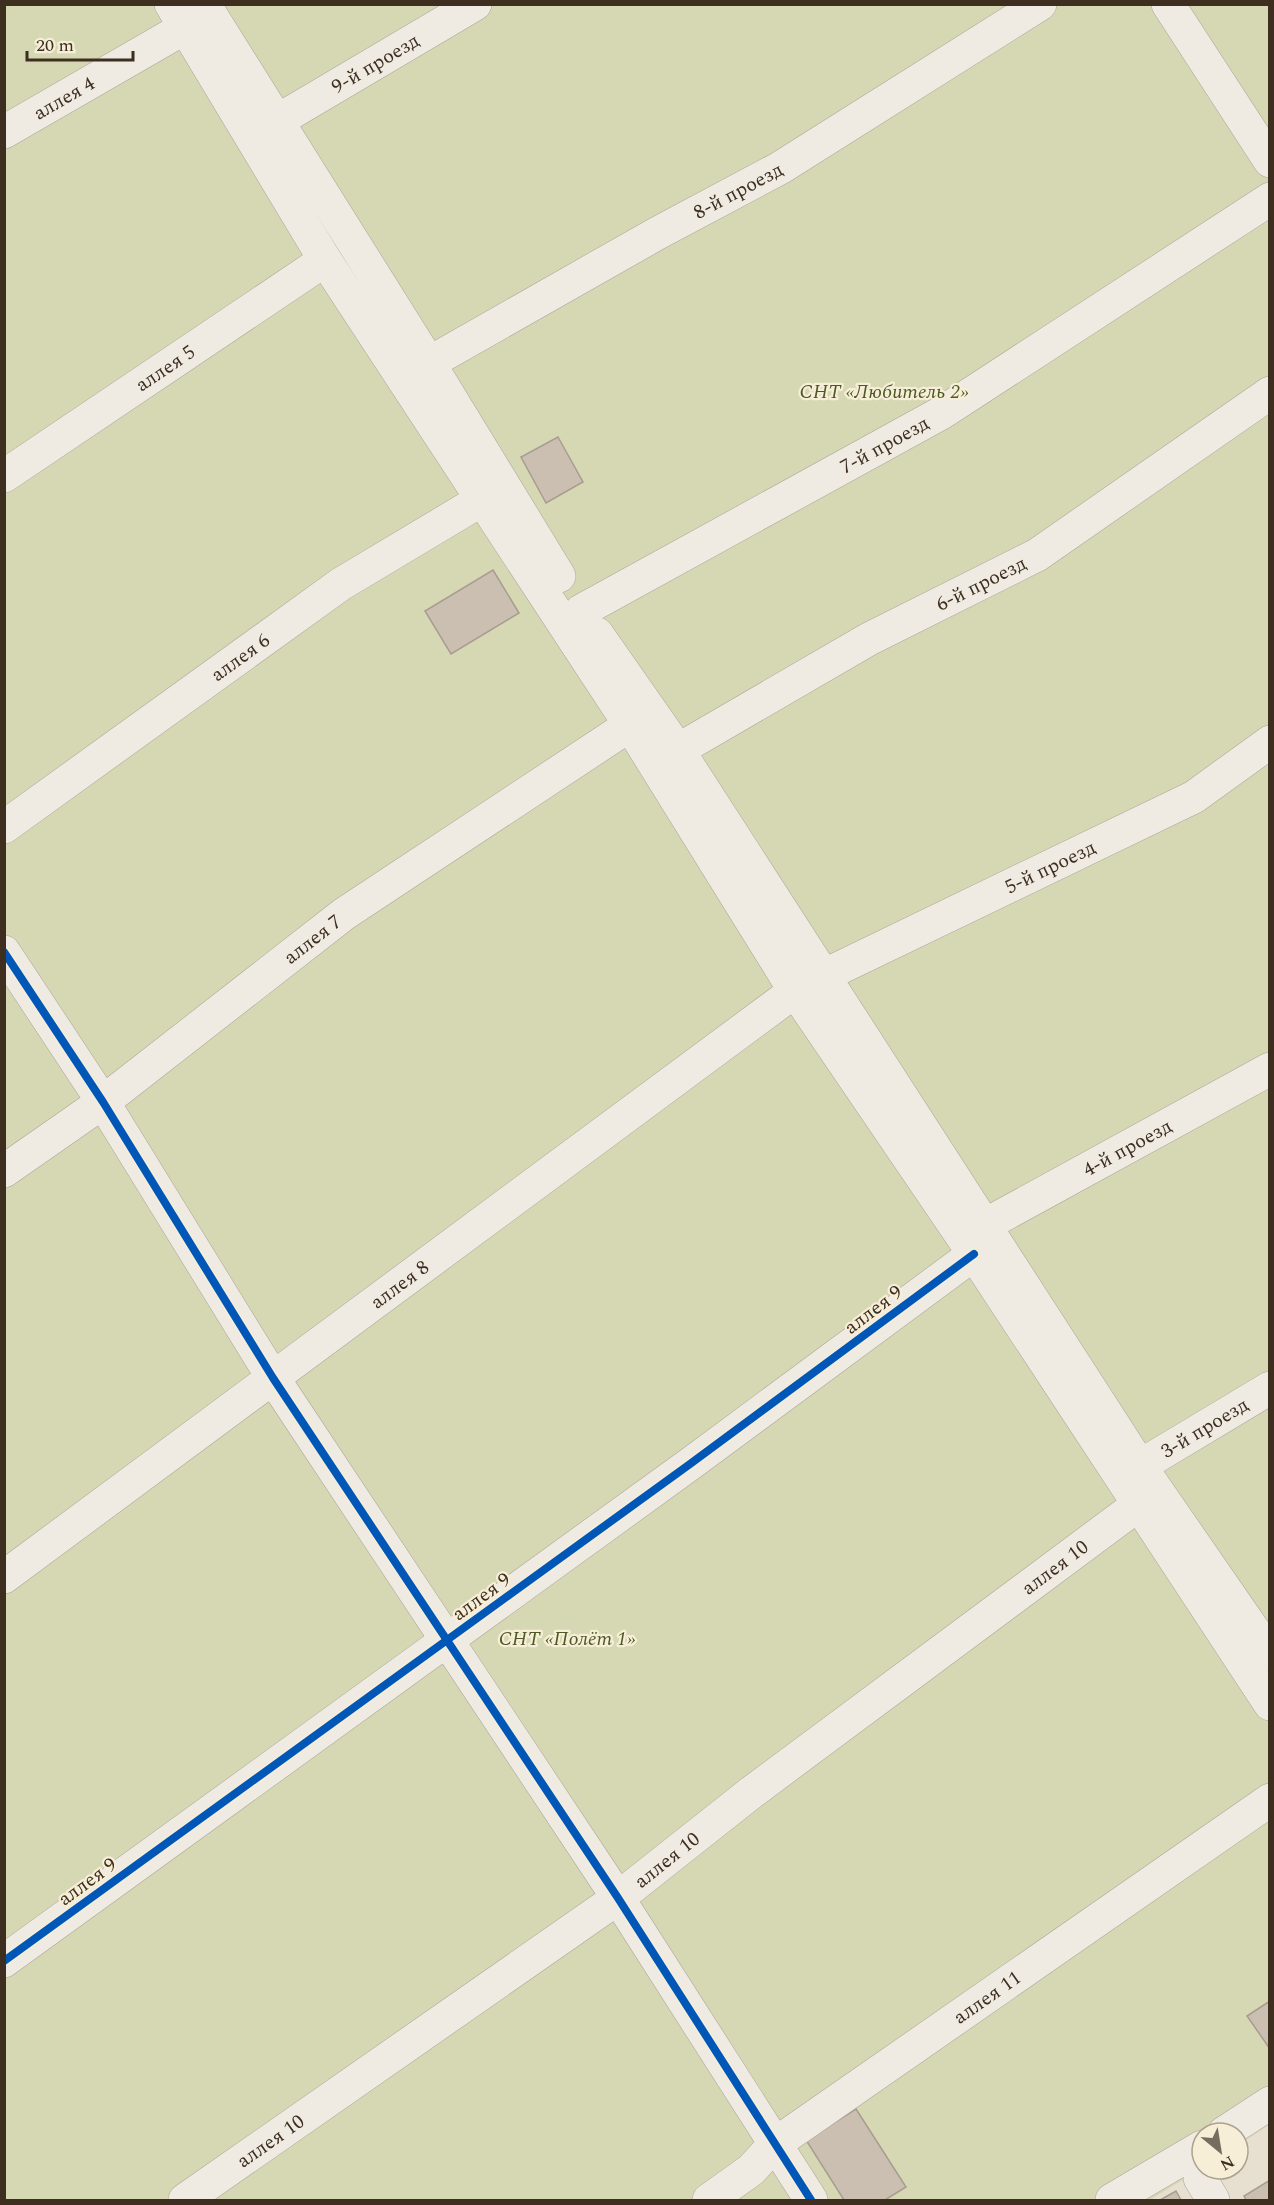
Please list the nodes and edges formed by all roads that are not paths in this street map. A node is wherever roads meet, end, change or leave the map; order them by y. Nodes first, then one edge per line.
1 (475, 4) edge
2 (1040, 4) edge
3 (1168, 4) edge
4 (187, 12) edge
5 (277, 121) junction
6 (4, 132) edge
7 (1269, 161) edge
8 (1269, 199) edge
9 (325, 260) junction
10 (429, 363) junction
11 (1269, 393) edge
12 (4, 476) edge
13 (483, 499) junction
14 (580, 611) junction
15 (630, 725) junction
16 (1269, 742) edge
17 (678, 750) junction
18 (4, 827) edge
19 (4, 952) edge
20 (809, 984) junction
21 (1269, 1069) edge
22 (103, 1102) junction
23 (4, 1171) edge
24 (980, 1240) junction
25 (273, 1377) junction
26 (1269, 1388) edge
27 (1140, 1466) junction
28 (1138, 1505) junction
29 (4, 1577) edge
30 (447, 1641) junction
31 (1269, 1654) edge
32 (1269, 1704) edge
33 (1269, 1800) edge
34 (618, 1898) junction
35 (4, 1961) edge
36 (1269, 2103) edge
37 (1242, 2121) edge
38 (775, 2145) junction
39 (1190, 2179) edge
40 (186, 2200) edge
41 (709, 2200) edge
42 (810, 2200) edge
43 (1112, 2200) edge

1 - 5 street, 9-й проезд
2 - 10 street, 8-й проезд
3 - 7 street
4 - 5 street
4 - 6 street, аллея 4
4 - 9 street
5 - 10 street
8 - 14 street, 7-й проезд
9 - 12 street, аллея 5
9 - 13 street
10 - 14 street
11 - 17 street, 6-й проезд
13 - 15 street
13 - 18 street, аллея 6
14 - 17 street
15 - 20 street
15 - 22 street, аллея 7
16 - 20 street, 5-й проезд
17 - 20 street
19 - 22 street
20 - 24 street
20 - 25 street, аллея 8
21 - 24 street, 4-й проезд
22 - 23 street, аллея 7
22 - 25 street
24 - 27 street
24 - 28 street
24 - 30 street, аллея 9
25 - 29 street, аллея 8
25 - 30 street
26 - 27 street, 3-й проезд
27 - 31 street
28 - 32 street
28 - 34 street, аллея 10
30 - 34 street
30 - 35 street, аллея 9
33 - 38 street, аллея 11
34 - 38 street
34 - 40 street, аллея 10
36 - 37 street
38 - 41 street, аллея 11
38 - 42 street
39 - 43 street

